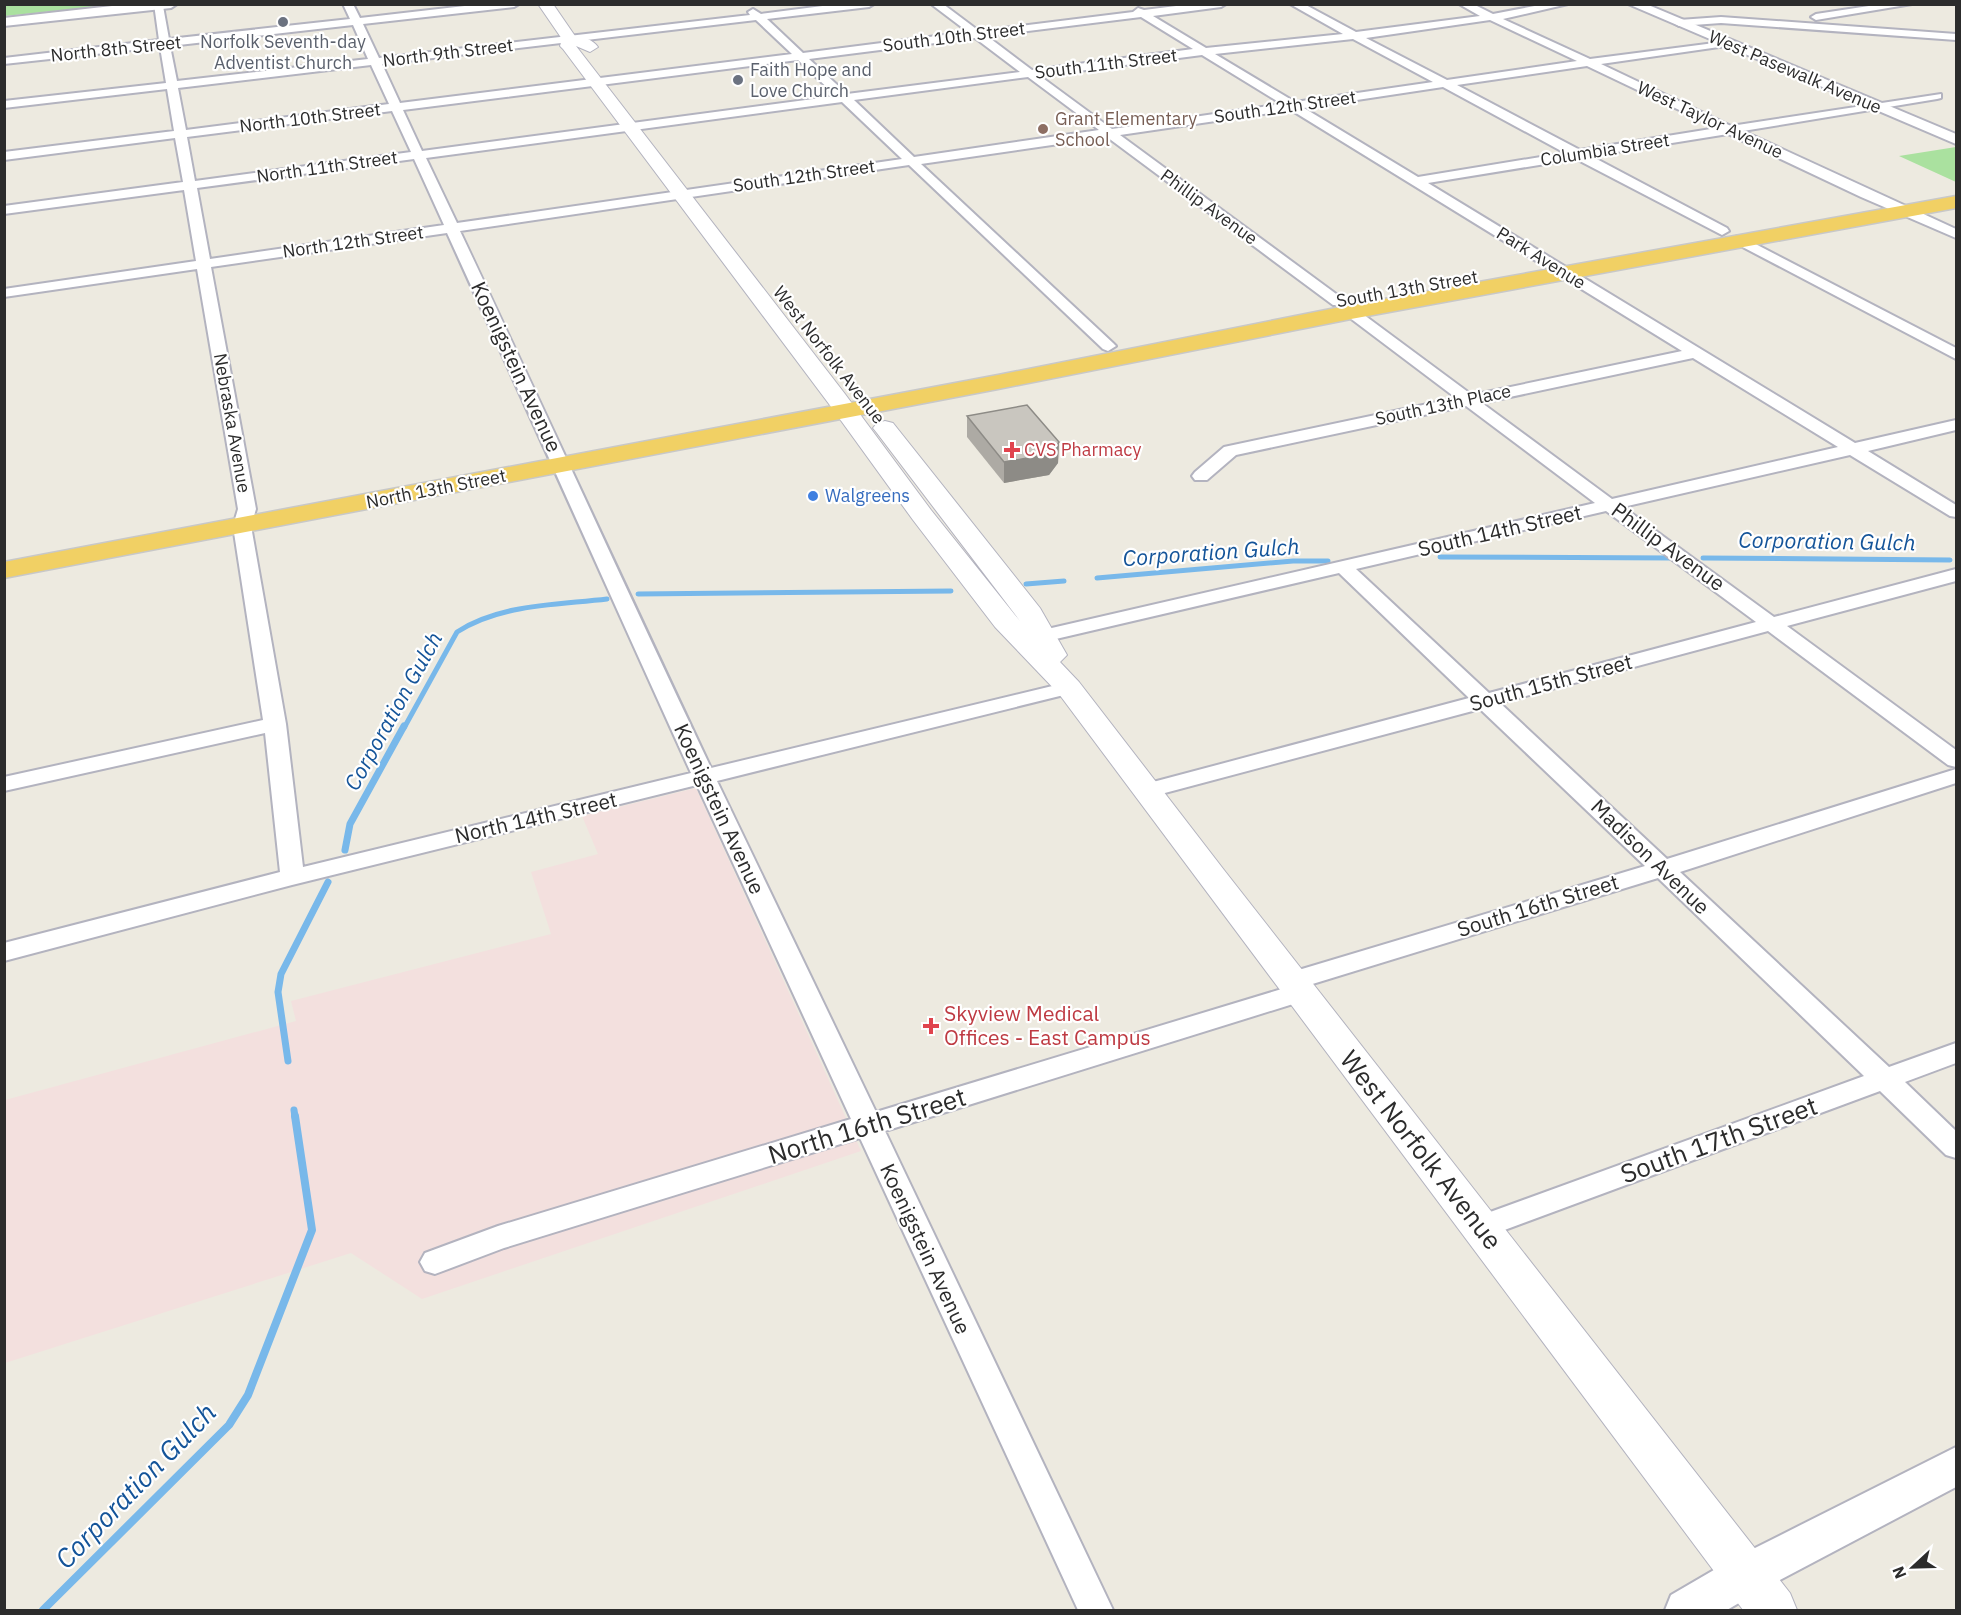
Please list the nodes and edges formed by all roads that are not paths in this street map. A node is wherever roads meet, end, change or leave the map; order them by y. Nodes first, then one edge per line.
1 (348, 4) edge
2 (514, 4) edge
3 (545, 4) edge
4 (745, 4) edge
5 (869, 4) edge
6 (936, 4) edge
7 (1126, 4) edge
8 (1221, 4) edge
9 (1295, 4) edge
10 (1464, 4) edge
11 (1563, 4) edge
12 (1634, 4) edge
13 (1906, 4) edge
14 (165, 5) edge
15 (111, 8) edge
16 (1143, 14) junction
17 (759, 17) junction
18 (1491, 17) junction
19 (4, 22) edge
20 (357, 22) junction
21 (1679, 23) junction
22 (1776, 24) junction
23 (1352, 34) junction
24 (976, 35) junction
25 (1956, 37) edge
26 (570, 39) junction
27 (164, 43) junction
28 (1726, 43) junction
29 (1204, 52) junction
30 (800, 56) junction
31 (4, 61) edge
32 (375, 62) junction
33 (1588, 63) junction
34 (1029, 74) junction
35 (615, 79) junction
36 (595, 82) junction
37 (1444, 84) junction
38 (172, 86) junction
39 (1937, 96) dead end
40 (845, 98) junction
41 (4, 105) edge
42 (1293, 106) junction
43 (1874, 106) junction
44 (396, 107) junction
45 (648, 124) junction
46 (629, 126) junction
47 (1730, 129) junction
48 (1107, 132) junction
49 (180, 134) junction
50 (1956, 140) edge
51 (1578, 154) junction
52 (416, 155) junction
53 (4, 156) edge
54 (911, 161) junction
55 (1415, 181) junction
56 (189, 186) junction
57 (1956, 191) edge
58 (681, 195) junction
59 (707, 199) junction
60 (1956, 202) edge
61 (1897, 207) junction
62 (4, 210) edge
63 (451, 228) junction
64 (1956, 234) edge
65 (1731, 235) junction
66 (204, 264) junction
67 (1557, 268) junction
68 (4, 293) edge
69 (1344, 307) junction
70 (1108, 346) junction
71 (1694, 353) junction
72 (1956, 354) edge
73 (841, 371) dead end
74 (1468, 400) junction
75 (852, 403) junction
76 (1956, 424) edge
77 (1855, 448) junction
78 (559, 458) junction
79 (1201, 476) dead end
80 (1611, 505) junction
81 (1956, 512) edge
82 (245, 517) junction
83 (4, 554) edge
84 (1343, 567) junction
85 (4, 570) edge
86 (1956, 575) edge
87 (1773, 624) junction
88 (1043, 636) junction
89 (1069, 688) junction
90 (1485, 700) junction
91 (275, 724) junction
92 (1956, 760) edge
93 (1956, 776) edge
94 (704, 778) junction
95 (4, 784) edge
96 (1146, 791) junction
97 (1662, 869) junction
98 (292, 877) junction
99 (4, 952) edge
100 (1296, 987) junction
101 (1956, 1053) edge
102 (1884, 1079) junction
103 (867, 1127) junction
104 (1956, 1147) edge
105 (1481, 1227) junction
106 (435, 1262) dead end
107 (1956, 1466) edge
108 (1746, 1575) junction
109 (1096, 1611) edge
110 (1687, 1611) edge
111 (1773, 1611) edge

1 - 20 street, Koenigstein Avenue
2 - 20 street, North 8th Street
3 - 26 main road, West Norfolk Avenue
4 - 17 street
5 - 17 street, North 9th Street
6 - 24 street, Phillip Avenue
7 - 16 street, Park Avenue
8 - 16 street, South 10th Street
9 - 23 street
10 - 18 street, West Taylor Avenue
11 - 18 street, South 11th Street
12 - 21 street, West Pasewalk Avenue
13 - 22 street
14 - 15 street
14 - 27 street, Nebraska Avenue
15 - 19 street
16 - 24 street, South 10th Street
16 - 29 street, Park Avenue
17 - 26 street, North 9th Street
17 - 30 street
18 - 23 street, South 11th Street
18 - 33 street, West Taylor Avenue
20 - 27 street, North 8th Street
20 - 32 street, Koenigstein Avenue
21 - 22 street
21 - 28 street, West Pasewalk Avenue
22 - 25 street
23 - 29 street, South 11th Street
23 - 37 street
24 - 30 street, South 10th Street
24 - 34 street, Phillip Avenue
26 - 32 street, North 9th Street
26 - 35 main road, West Norfolk Avenue
26 - 36 main road, West Norfolk Avenue
27 - 31 street, North 8th Street
27 - 38 street, Nebraska Avenue
28 - 33 street, South 12th Street
28 - 43 street, West Pasewalk Avenue
29 - 34 street, South 11th Street
29 - 42 street, Park Avenue
30 - 35 street, South 10th Street
30 - 40 street
32 - 38 street, North 9th Street
32 - 44 street, Koenigstein Avenue
33 - 37 street, South 12th Street
33 - 47 street, West Taylor Avenue
34 - 40 street, South 11th Street
34 - 48 street, Phillip Avenue
35 - 36 street, North 10th Street
35 - 45 main road, West Norfolk Avenue
36 - 44 street, North 10th Street
36 - 46 main road, West Norfolk Avenue
37 - 42 street, South 12th Street
37 - 51 street
38 - 41 street, North 9th Street
38 - 49 street, Nebraska Avenue
39 - 43 street, Columbia Street
40 - 45 street, South 11th Street
40 - 54 street
42 - 48 street, South 12th Street
42 - 55 street, Park Avenue
43 - 47 street, Columbia Street
43 - 50 street, West Pasewalk Avenue
44 - 49 street, North 10th Street
44 - 52 street, Koenigstein Avenue
45 - 46 street, North 11th Street
45 - 59 main road, West Norfolk Avenue
46 - 52 street, North 11th Street
46 - 58 main road, West Norfolk Avenue
47 - 51 street, Columbia Street
47 - 61 street, West Taylor Avenue
48 - 54 street, South 12th Street
48 - 69 street, Phillip Avenue
49 - 53 street, North 10th Street
49 - 56 street, Nebraska Avenue
51 - 55 street, Columbia Street
51 - 65 street
52 - 56 street, North 11th Street
52 - 63 street, Koenigstein Avenue
54 - 59 street, South 12th Street
54 - 70 street
55 - 67 street, Park Avenue
56 - 62 street, North 11th Street
56 - 66 street, Nebraska Avenue
57 - 61 highway, South 13th Street
58 - 59 street, North 12th Street
58 - 63 street, North 12th Street
58 - 75 main road, West Norfolk Avenue
60 - 61 highway, South 13th Street
61 - 64 street, West Taylor Avenue
61 - 65 highway, South 13th Street
63 - 66 street, North 12th Street
63 - 78 street, Koenigstein Avenue
65 - 67 highway, South 13th Street
65 - 72 street
66 - 68 street, North 12th Street
66 - 82 street, Nebraska Avenue
67 - 69 highway, South 13th Street
67 - 71 street, Park Avenue
69 - 70 highway, South 13th Street
69 - 74 street, Phillip Avenue
69 - 75 highway, South 13th Street
70 - 75 highway, South 13th Street
71 - 74 street, South 13th Place
71 - 77 street, Park Avenue
73 - 75 main road, West Norfolk Avenue
74 - 79 street, South 13th Place
74 - 80 street, Phillip Avenue
75 - 78 highway, North 13th Street
75 - 88 main road, West Norfolk Avenue
75 - 89 main road, West Norfolk Avenue
76 - 77 street, South 14th Street
77 - 80 street, South 14th Street
77 - 81 street, Park Avenue
78 - 82 highway, North 13th Street
78 - 94 street, Koenigstein Avenue
80 - 84 street, South 14th Street
80 - 87 street, Phillip Avenue
82 - 83 highway, North 13th Street
82 - 85 highway, North 13th Street
82 - 91 street, Nebraska Avenue
84 - 88 street, South 14th Street
84 - 90 street, Madison Avenue
86 - 87 street, South 15th Street
87 - 90 street, South 15th Street
87 - 92 street, Phillip Avenue
88 - 89 main road, West Norfolk Avenue
89 - 94 street, North 14th Street
89 - 96 main road, West Norfolk Avenue
90 - 96 street, South 15th Street
90 - 97 street, Madison Avenue
91 - 95 street
91 - 98 street, Nebraska Avenue
93 - 97 street, South 16th Street
94 - 98 street, North 14th Street
94 - 103 street, Koenigstein Avenue
96 - 100 main road, West Norfolk Avenue
97 - 100 street, South 16th Street
97 - 102 street, Madison Avenue
98 - 99 street, North 14th Street
100 - 103 street, North 16th Street
100 - 105 main road, West Norfolk Avenue
101 - 102 street, South 17th Street
102 - 104 street, Madison Avenue
102 - 105 street, South 17th Street
103 - 106 street, North 16th Street
103 - 109 street, Koenigstein Avenue
105 - 108 main road, West Norfolk Avenue
107 - 108 street
108 - 110 street
108 - 111 main road, West Norfolk Avenue

